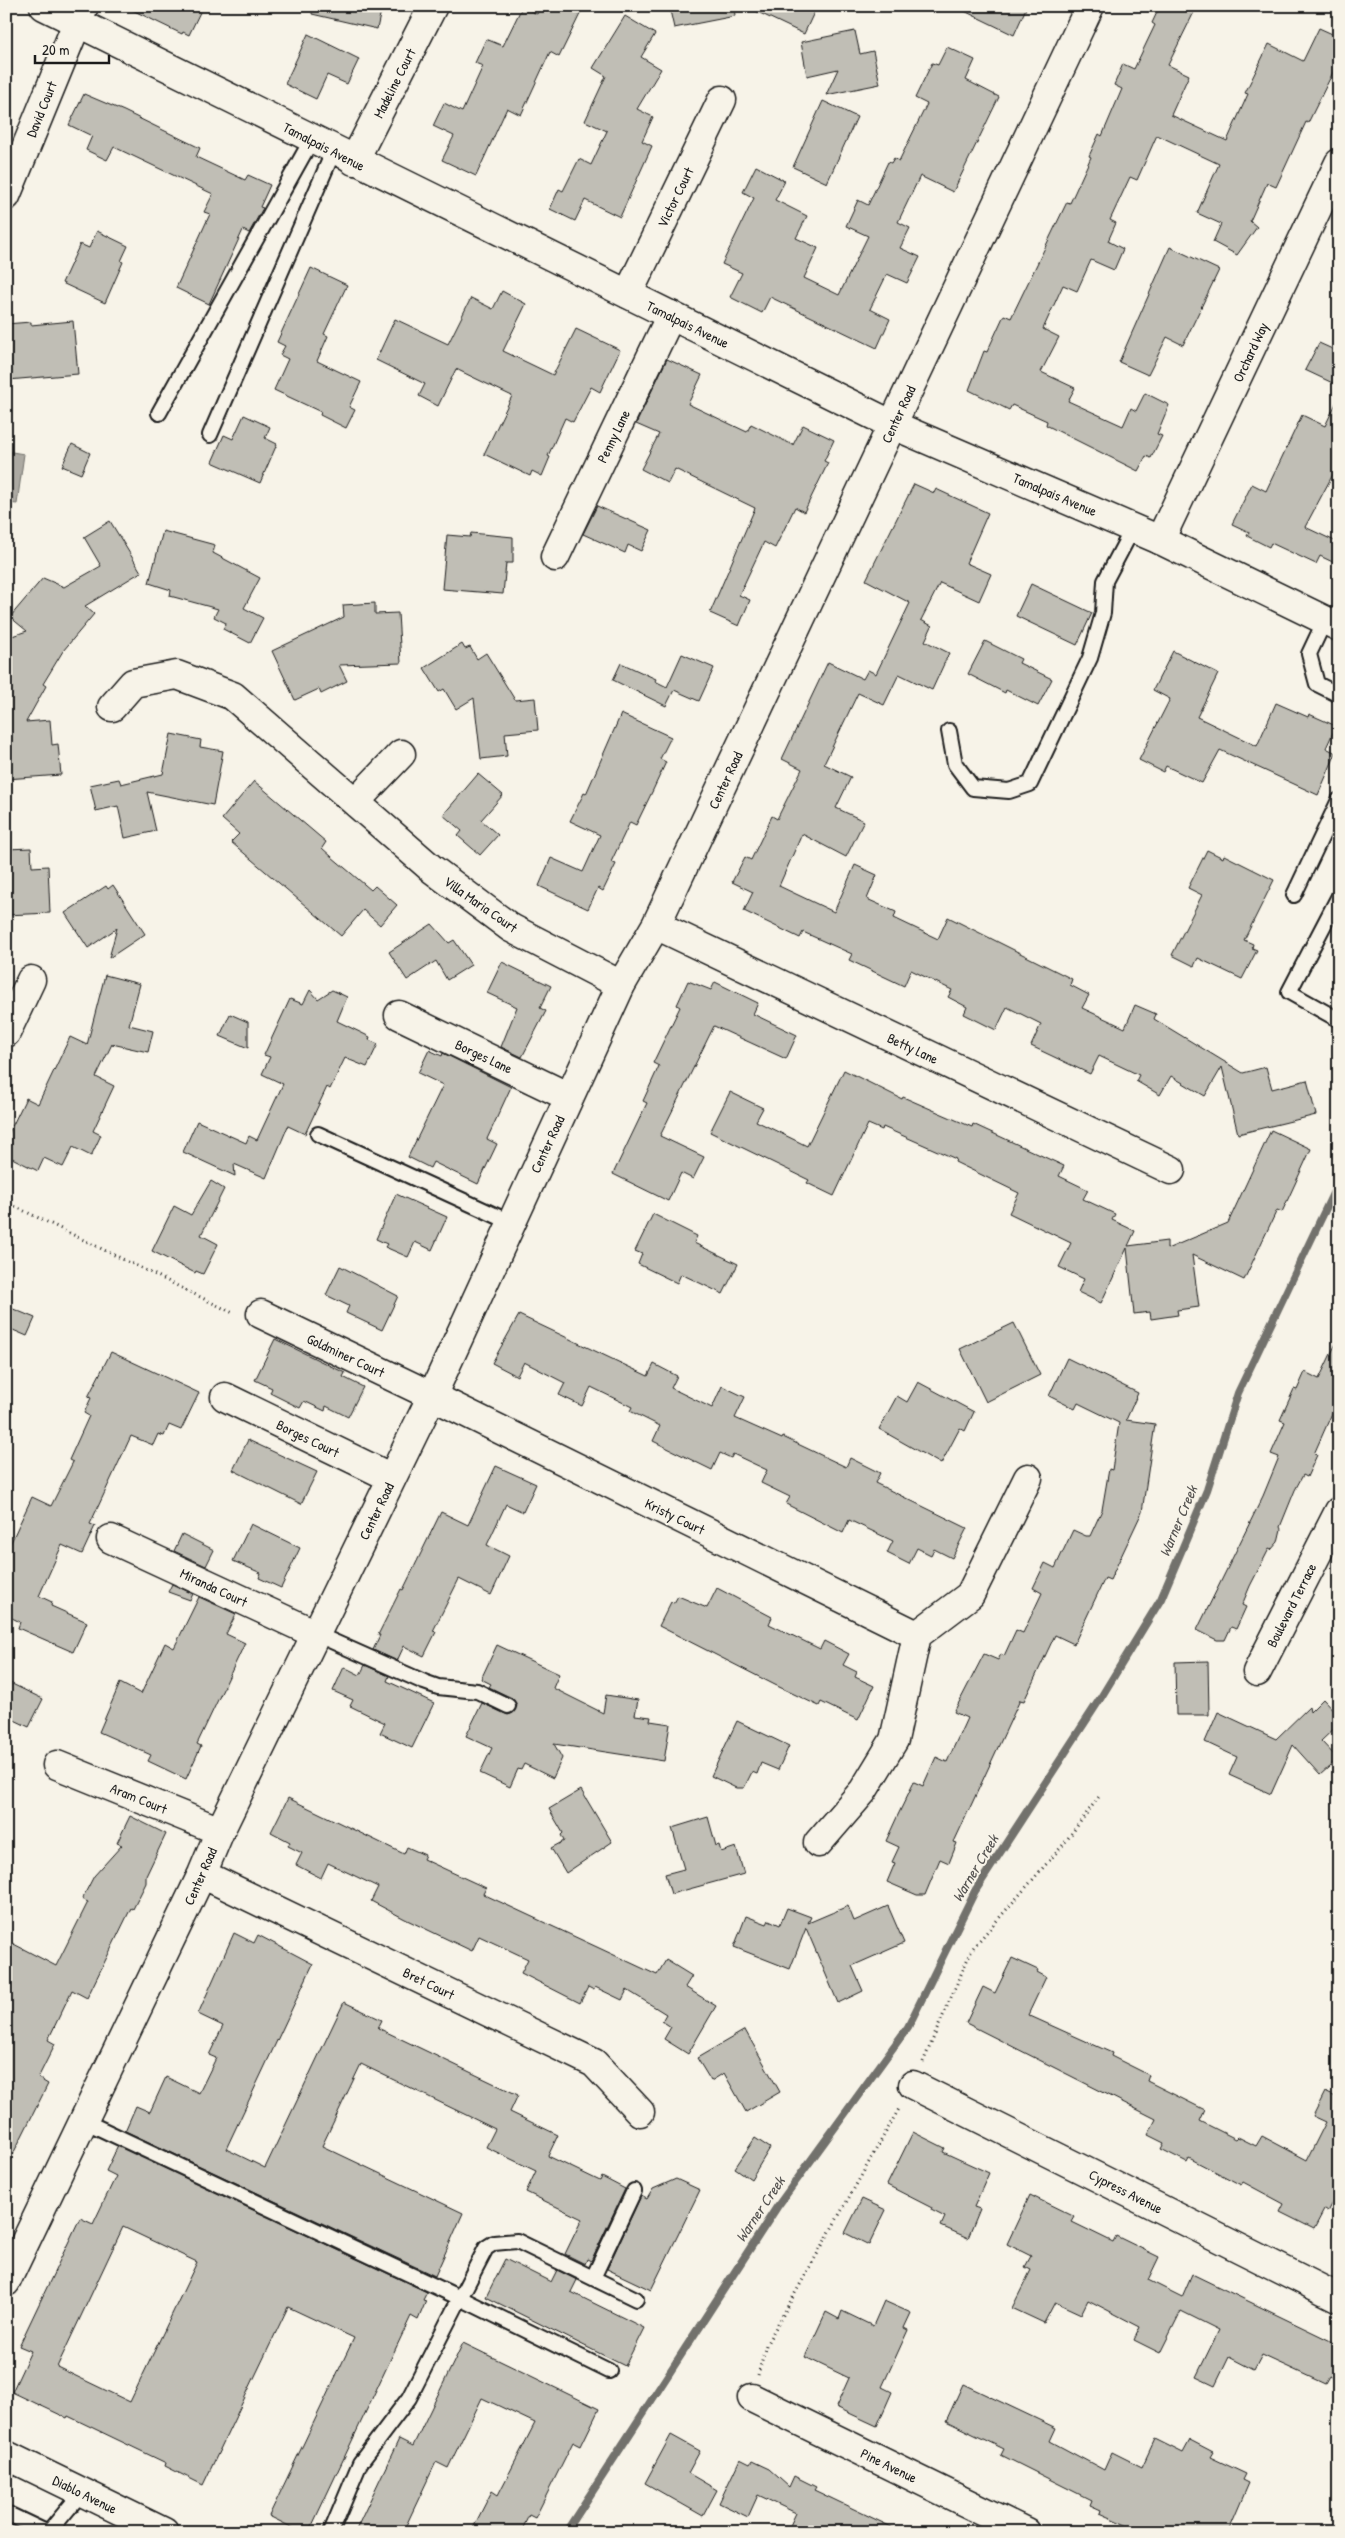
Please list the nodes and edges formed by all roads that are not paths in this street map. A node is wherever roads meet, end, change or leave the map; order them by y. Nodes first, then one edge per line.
1 (44, 6) edge
2 (434, 6) edge
3 (1090, 6) edge
4 (80, 14) edge
5 (722, 100) dead end
6 (333, 150) junction
7 (1339, 164) edge
8 (6, 196) edge
9 (628, 294) junction
10 (671, 315) junction
11 (159, 413) dead end
12 (892, 424) junction
13 (210, 434) dead end
14 (1133, 528) junction
15 (1160, 540) junction
16 (555, 557) dead end
17 (1332, 624) edge
18 (1339, 694) edge
19 (112, 707) dead end
20 (949, 731) dead end
21 (401, 754) dead end
22 (1339, 800) edge
23 (356, 801) junction
24 (1294, 895) dead end
25 (1339, 896) edge
26 (656, 925) junction
27 (32, 980) dead end
28 (621, 985) junction
29 (398, 1016) dead end
30 (1339, 1020) edge
31 (6, 1033) edge
32 (569, 1097) junction
33 (318, 1134) dead end
34 (1170, 1170) dead end
35 (510, 1222) junction
36 (261, 1314) road end
37 (432, 1396) junction
38 (225, 1397) dead end
39 (392, 1478) junction
40 (1028, 1478) dead end
41 (1339, 1511) edge
42 (111, 1540) dead end
43 (316, 1634) junction
44 (917, 1636) junction
45 (1257, 1672) dead end
46 (508, 1706) dead end
47 (57, 1764) dead end
48 (220, 1831) junction
49 (818, 1844) dead end
50 (202, 1874) junction
51 (913, 2085) dead end
52 (640, 2112) dead end
53 (84, 2121) junction
54 (634, 2191) dead end
55 (593, 2278) junction
56 (6, 2282) edge
57 (1338, 2295) edge
58 (460, 2298) junction
59 (636, 2299) dead end
60 (609, 2371) dead end
61 (752, 2398) dead end
62 (6, 2455) edge
63 (82, 2492) junction
64 (6, 2513) edge
65 (128, 2524) edge
66 (47, 2532) edge
67 (164, 2532) edge
68 (331, 2532) edge
69 (1026, 2532) edge

1 - 4 street, Tamalpais Avenue
2 - 6 street, Madeline Court
3 - 12 street, Center Road
4 - 6 street, Tamalpais Avenue
4 - 8 street, David Court
5 - 9 street, Victor Court
6 - 9 street, Tamalpais Avenue
6 - 11 lane
6 - 13 lane
7 - 15 street, Orchard Way
9 - 10 street, Tamalpais Avenue
10 - 12 street, Tamalpais Avenue
10 - 16 street, Penny Lane
12 - 14 street, Tamalpais Avenue
12 - 26 street, Center Road
14 - 15 street, Tamalpais Avenue
14 - 20 lane
15 - 17 street, Tamalpais Avenue
17 - 18 lane
19 - 23 street, Villa Maria Court
21 - 23 street
22 - 24 lane
23 - 28 street, Villa Maria Court
25 - 30 lane
26 - 28 street, Center Road
26 - 34 street, Betty Lane
27 - 31 street
28 - 32 street, Center Road
29 - 32 street, Borges Lane
32 - 35 street, Center Road
33 - 35 lane
35 - 37 street, Center Road
36 - 37 street, Goldminer Court
37 - 39 street, Center Road
37 - 44 street, Kristy Court
38 - 39 street, Borges Court
39 - 43 street, Center Road
40 - 44 street
41 - 45 street, Boulevard Terrace
42 - 43 street, Miranda Court
43 - 46 lane
43 - 48 street, Center Road
44 - 49 street
47 - 48 street, Aram Court
48 - 50 street, Center Road
50 - 52 street, Bret Court
50 - 53 street, Center Road
51 - 57 street, Cypress Avenue
53 - 56 street, Center Road
53 - 58 lane
54 - 55 lane
55 - 58 lane
55 - 59 lane
58 - 60 lane
58 - 68 lane
61 - 69 street, Pine Avenue
62 - 63 street, Diablo Avenue
63 - 65 street, Diablo Avenue
63 - 66 lane
64 - 66 lane
65 - 67 street, Diablo Avenue

